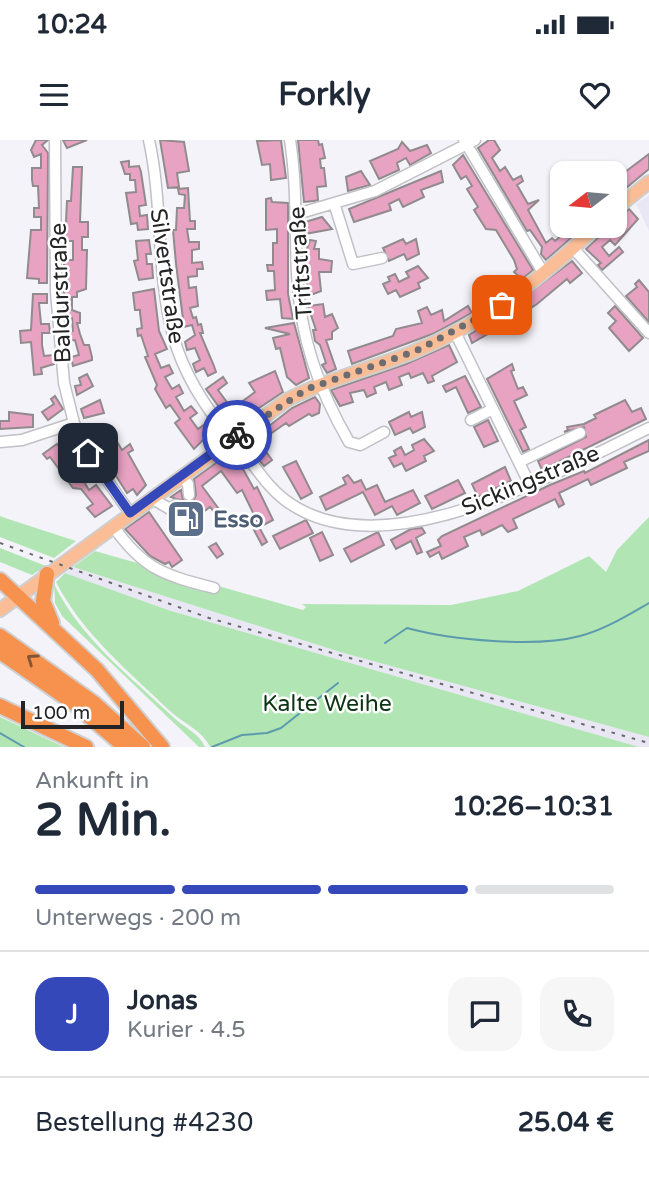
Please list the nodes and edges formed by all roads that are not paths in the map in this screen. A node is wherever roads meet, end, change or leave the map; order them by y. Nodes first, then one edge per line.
1 (55, 140) edge
2 (149, 140) edge
3 (290, 140) edge
4 (468, 142) edge
5 (649, 182) edge
6 (627, 200) edge
7 (335, 206) junction
8 (297, 214) junction
9 (584, 238) edge
10 (573, 248) junction
11 (382, 258) dead end
12 (544, 274) junction
13 (455, 332) junction
14 (649, 333) edge
15 (319, 384) junction
16 (493, 410) junction
17 (471, 421) dead end
18 (74, 423) junction
19 (649, 428) edge
20 (384, 432) dead end
21 (580, 433) dead end
22 (231, 439) junction
23 (0, 442) edge
24 (519, 463) junction
25 (181, 475) junction
26 (530, 485) junction
27 (189, 495) dead end
28 (151, 498) junction
29 (176, 505) dead end
30 (130, 513) junction
31 (113, 526) junction
32 (47, 574) junction
33 (0, 580) edge
34 (214, 588) dead end
35 (19, 595) junction
36 (0, 610) edge
37 (54, 627) junction
38 (0, 636) edge
39 (0, 652) edge
40 (0, 706) edge
41 (86, 747) edge
42 (125, 747) edge
43 (143, 747) edge
44 (162, 747) edge

1 - 18 street, Baldurstraße
2 - 22 street, Silvertstraße
3 - 8 street, Triftstraße
4 - 7 street
4 - 12 street
5 - 6 main road
7 - 8 street
7 - 11 street
8 - 15 street, Triftstraße
9 - 10 main road
10 - 12 main road
10 - 14 street
12 - 13 main road
13 - 15 main road
13 - 16 street
15 - 20 street, Triftstraße
15 - 22 main road
16 - 17 street
16 - 24 street
18 - 23 street
18 - 30 street, Baldurstraße
19 - 26 street, Sickingstraße
21 - 24 street
22 - 25 main road
22 - 26 street, Sickingstraße
24 - 26 street
25 - 27 street
25 - 28 main road
28 - 29 street
28 - 30 main road
30 - 31 main road
31 - 32 main road
31 - 34 street
32 - 35 main road
32 - 37 highway
33 - 35 highway
35 - 36 main road
35 - 37 highway
37 - 44 highway
43 -> 38 highway
39 - 42 highway
40 - 41 highway

